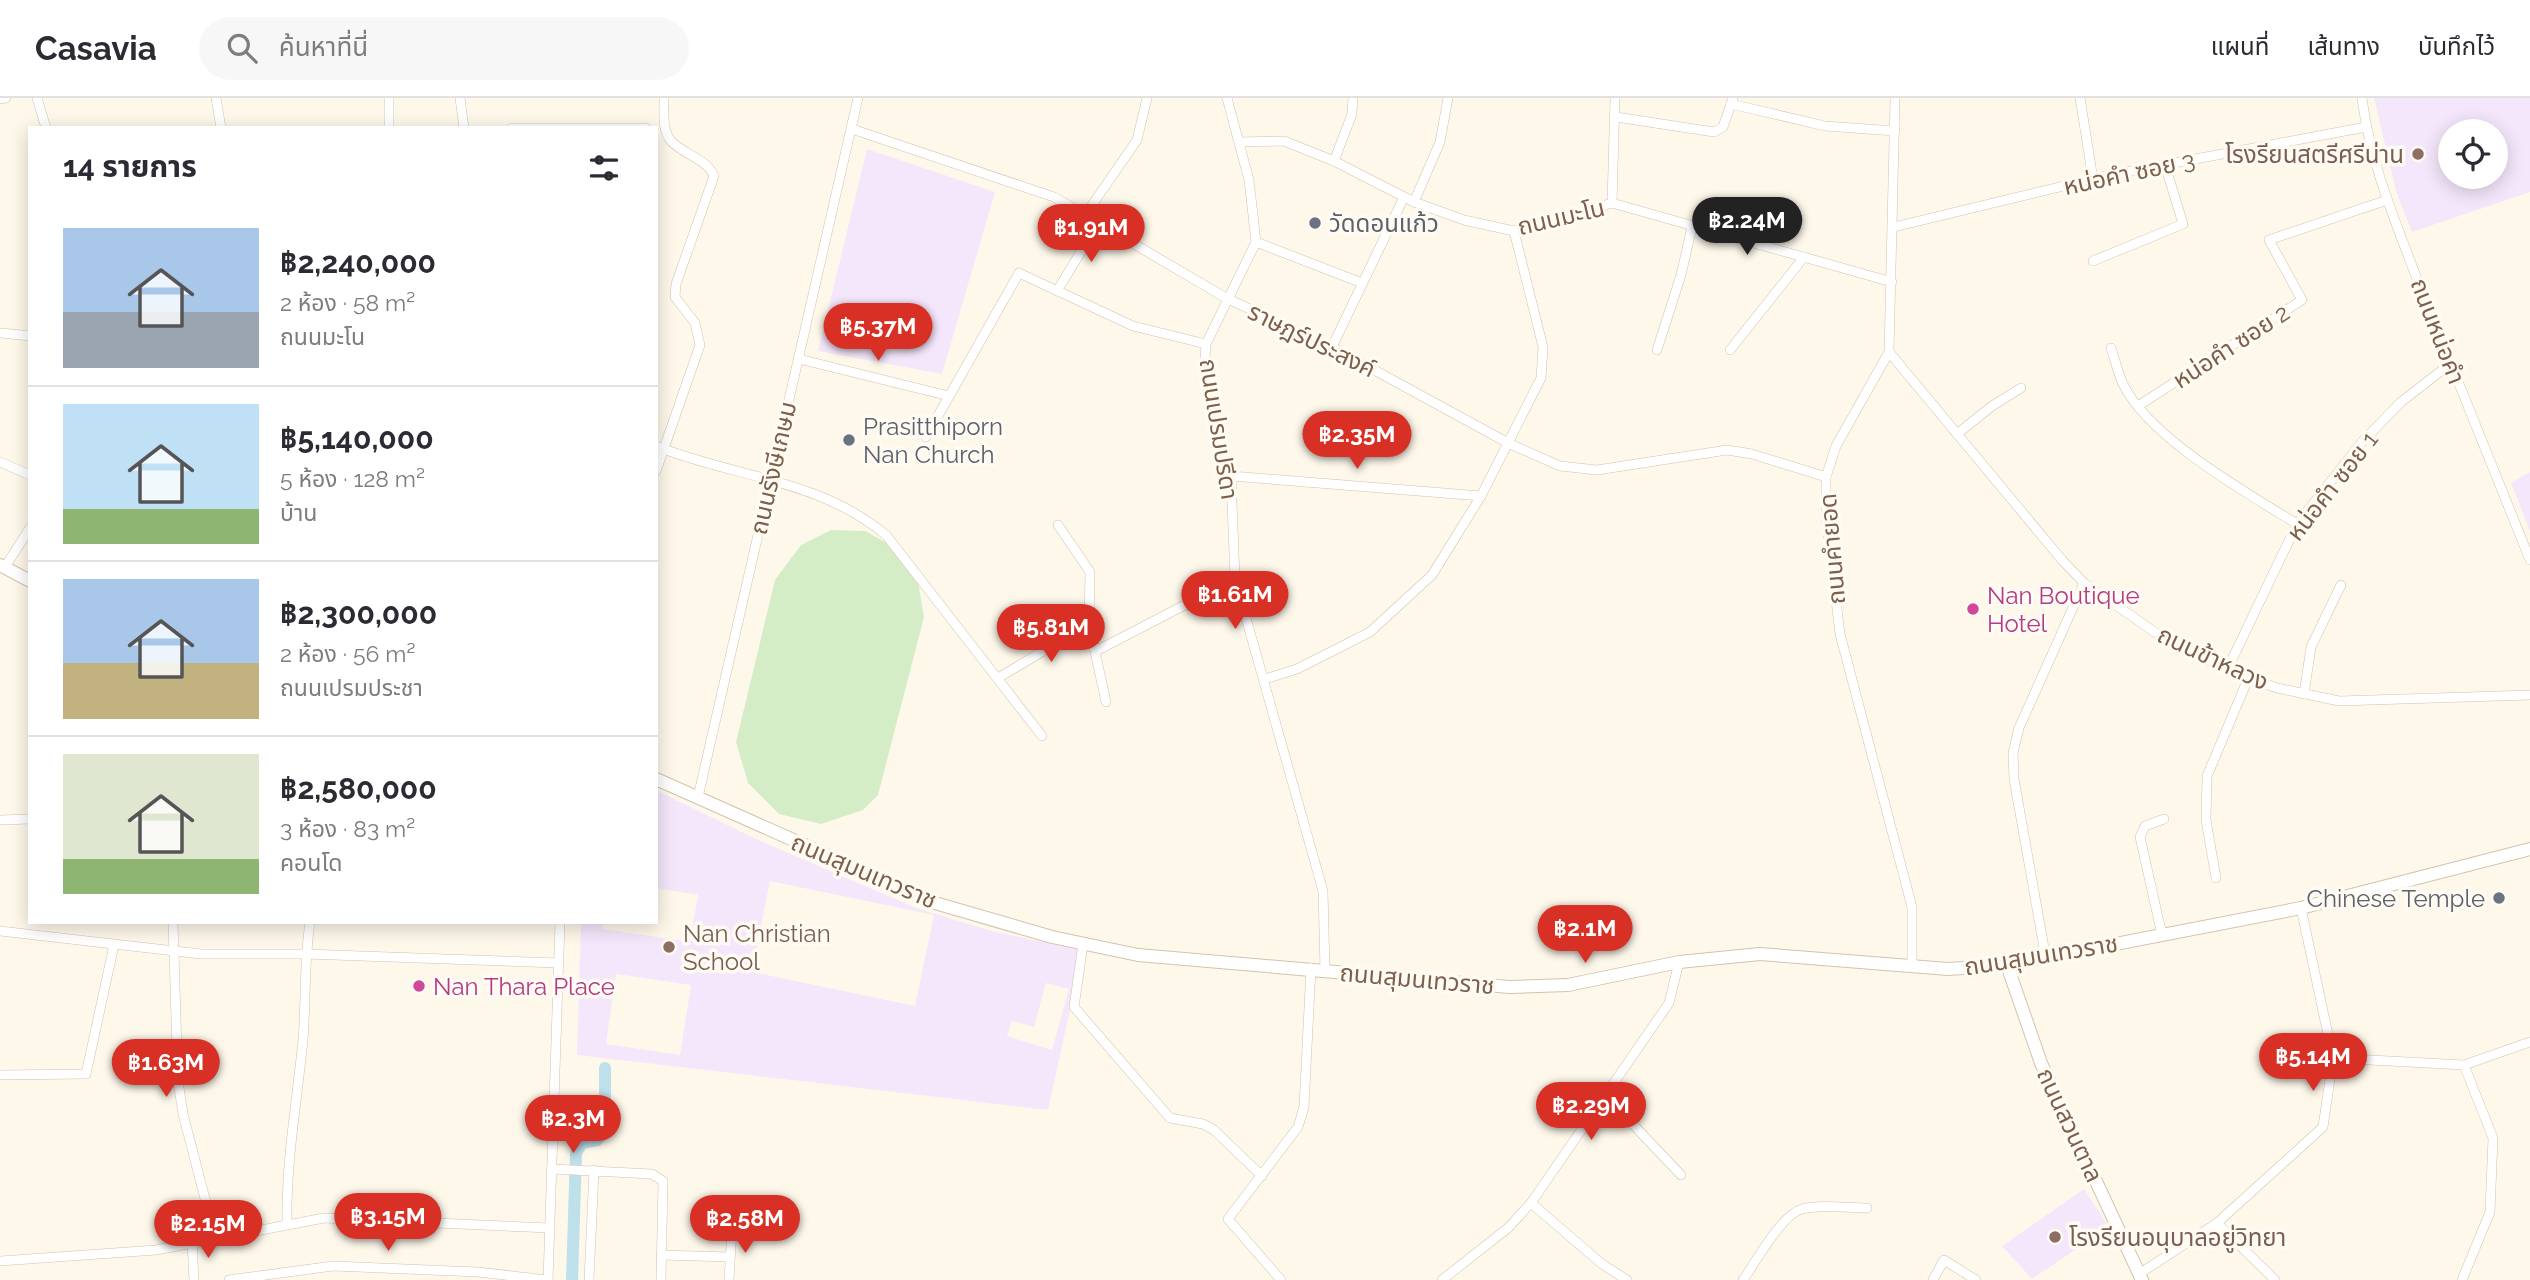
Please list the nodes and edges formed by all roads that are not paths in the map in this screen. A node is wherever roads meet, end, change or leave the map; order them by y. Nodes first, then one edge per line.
1 (6, 98) edge
2 (37, 98) edge
3 (216, 98) edge
4 (389, 98) edge
5 (460, 98) edge
6 (664, 98) edge
7 (858, 98) edge
8 (1147, 98) edge
9 (1227, 98) edge
10 (1353, 98) edge
11 (1448, 98) edge
12 (1615, 98) edge
13 (1895, 98) edge
14 (2080, 98) edge
15 (2362, 98) edge
16 (0, 99) edge
17 (1732, 101) edge
18 (1616, 117) junction
19 (45, 126) edge
20 (221, 126) edge
21 (388, 126) edge
22 (464, 126) edge
23 (2366, 127) junction
24 (661, 128) edge
25 (852, 129) junction
26 (1895, 131) junction
27 (1240, 142) junction
28 (1334, 161) junction
29 (2165, 165) junction
30 (2093, 179) junction
31 (1404, 197) junction
32 (2387, 200) junction
33 (1414, 202) junction
34 (1612, 203) junction
35 (1086, 214) junction
36 (1099, 222) junction
37 (1692, 227) junction
38 (1894, 227) junction
39 (1514, 231) junction
40 (1256, 242) junction
41 (1804, 257) junction
42 (2093, 261) dead end
43 (1892, 282) junction
44 (1362, 283) junction
45 (1057, 291) junction
46 (1226, 298) junction
47 (0, 334) edge
48 (28, 336) edge
49 (1206, 345) junction
50 (1332, 347) junction
51 (2111, 348) dead end
52 (1657, 350) dead end
53 (1730, 350) dead end
54 (1889, 352) junction
55 (799, 359) junction
56 (2451, 365) junction
57 (2021, 388) dead end
58 (949, 396) junction
59 (2138, 405) junction
60 (1957, 434) junction
61 (926, 437) dead end
62 (1510, 444) junction
63 (660, 447) edge
64 (0, 462) edge
65 (28, 474) edge
66 (1231, 476) junction
67 (1826, 477) junction
68 (770, 478) junction
69 (1481, 496) junction
70 (2297, 524) junction
71 (1058, 525) dead end
72 (28, 531) edge
73 (2530, 560) edge
74 (2, 566) edge
75 (1236, 579) junction
76 (28, 580) edge
77 (2084, 583) junction
78 (2341, 585) dead end
79 (1089, 624) junction
80 (1096, 651) junction
81 (2227, 670) junction
82 (998, 678) junction
83 (1265, 679) junction
84 (2248, 679) junction
85 (2304, 694) junction
86 (2530, 695) edge
87 (1105, 702) dead end
88 (1042, 736) dead end
89 (658, 780) edge
90 (698, 797) junction
91 (28, 819) edge
92 (2164, 819) dead end
93 (0, 820) edge
94 (2530, 849) edge
95 (2216, 878) dead end
96 (2301, 908) junction
97 (173, 924) edge
98 (310, 924) edge
99 (560, 924) edge
100 (0, 931) edge
101 (2162, 935) junction
102 (1083, 944) junction
103 (114, 945) junction
104 (174, 952) junction
105 (305, 954) junction
106 (2046, 959) junction
107 (1679, 962) junction
108 (558, 963) junction
109 (1912, 964) junction
110 (2007, 965) junction
111 (1311, 968) junction
112 (1325, 970) junction
113 (2530, 1042) edge
114 (2333, 1058) junction
115 (2463, 1065) junction
116 (0, 1075) edge
117 (1605, 1096) junction
118 (552, 1169) junction
119 (594, 1170) junction
120 (1681, 1175) dead end
121 (1262, 1176) junction
122 (1531, 1203) junction
123 (1867, 1208) dead end
124 (287, 1223) junction
125 (2217, 1223) junction
126 (550, 1227) junction
127 (732, 1228) dead end
128 (215, 1237) junction
129 (192, 1242) junction
130 (661, 1255) junction
131 (730, 1256) junction
132 (0, 1261) edge
133 (324, 1267) junction
134 (2141, 1277) edge
135 (194, 1280) edge
136 (229, 1280) edge
137 (323, 1280) edge
138 (548, 1280) edge
139 (589, 1280) edge
140 (661, 1280) edge
141 (729, 1280) edge
142 (1282, 1280) edge
143 (1442, 1280) edge
144 (1627, 1280) edge
145 (1743, 1280) edge
146 (1933, 1280) edge
147 (1976, 1280) edge
148 (2275, 1280) edge
149 (2462, 1280) edge

1 - 16 street
2 - 19 street
3 - 20 street
4 - 21 street
5 - 22 street
6 - 24 street
7 - 25 street, ถนนรังษีเกษม
8 - 35 street
9 - 27 street
10 - 28 street
11 - 33 street
12 - 18 street
13 - 26 street, ถนนคำยอด
14 - 30 street
15 - 23 street, ถนนหน่อคำ
17 - 18 street
17 - 26 street
18 - 34 street
23 - 29 street, หน่อคำ ซอย 3
23 - 32 street, ถนนหน่อคำ
24 - 63 street
25 - 35 street, ราษฎร์ประสงค์
25 - 55 street, ถนนรังษีเกษม
26 - 38 street, ถนนคำยอด
27 - 28 street, ถนนมะโน
27 - 40 street, ถนนเปรมปรีดา
28 - 31 street, ถนนมะโน
29 - 30 street, หน่อคำ ซอย 3
29 - 42 street
30 - 38 street, หน่อคำ ซอย 3
31 - 33 street, ถนนมะโน
31 - 44 street
32 - 56 street, ถนนหน่อคำ
32 - 59 street, หน่อคำ ซอย 2
33 - 39 street, ถนนมะโน
34 - 37 street, ถนนมะโน
34 - 39 street, ถนนมะโน
35 - 36 street, ราษฎร์ประสงค์
36 - 45 street
36 - 46 street, ราษฎร์ประสงค์
37 - 41 street, ถนนมะโน
37 - 52 street
38 - 43 street, ถนนคำยอด
39 - 62 street
40 - 44 street
40 - 46 street, ถนนเปรมปรีดา
41 - 43 street, ถนนมะโน
41 - 53 street
43 - 54 street, ถนนคำยอด
44 - 50 street
45 - 49 street
45 - 58 street
46 - 49 street, ถนนเปรมปรีดา
46 - 50 street, ราษฎร์ประสงค์
47 - 48 street
49 - 66 street, ถนนเปรมปรีดา
50 - 62 street, ราษฎร์ประสงค์
51 - 59 street
54 - 60 street, ถนนข้าหลวง
54 - 67 street, ถนนคำยอด
55 - 58 street
55 - 68 street, ถนนรังษีเกษม
56 - 70 street, หน่อคำ ซอย 1
56 - 73 street, ถนนหน่อคำ
57 - 60 street
58 - 61 street
59 - 70 street
60 - 77 street, ถนนข้าหลวง
62 - 67 street, ราษฎร์ประสงค์
62 - 69 street
63 - 68 street
64 - 65 street
66 - 69 street
66 - 75 street, ถนนเปรมปรีดา
67 - 109 street, ถนนคำยอด
68 - 82 street
68 - 90 street, ถนนรังษีเกษม
69 - 83 street
70 - 81 street, หน่อคำ ซอย 1
71 - 79 street
72 - 74 street
74 - 76 street
75 - 80 street
75 - 83 street, ถนนเปรมปรีดา
77 - 81 street, ถนนข้าหลวง
77 - 106 street
78 - 85 street
79 - 80 street
79 - 82 street
80 - 87 street
81 - 84 street, ถนนข้าหลวง
82 - 88 street
83 - 112 street, ถนนเปรมปรีดา
84 - 85 street, ถนนข้าหลวง
84 - 95 street
85 - 86 street, ถนนข้าหลวง
89 - 90 street, ถนนสุมนเทวราช
90 - 102 street, ถนนสุมนเทวราช
91 - 93 street
92 - 101 street
94 - 96 street, ถนนสุมนเทวราช
96 - 101 street, ถนนสุมนเทวราช
96 - 114 street
97 - 104 street
98 - 105 street
99 - 108 street
100 - 103 street
101 - 106 street, ถนนสุมนเทวราช
102 - 111 street, ถนนสุมนเทวราช
102 - 121 street
103 - 104 street
103 - 116 street
104 - 105 street
104 - 128 street
105 - 108 street
105 - 124 street
106 - 110 street, ถนนสุมนเทวราช
107 - 109 street, ถนนสุมนเทวราช
107 - 112 street, ถนนสุมนเทวราช
107 - 117 street
108 - 118 street
109 - 110 street, ถนนสุมนเทวราช
110 - 134 street, ถนนสวนตาล
111 - 112 street, ถนนสุมนเทวราช
111 - 121 street
113 - 115 street
114 - 115 street
114 - 125 street
115 - 149 street
117 - 120 street
117 - 122 street
118 - 119 street
118 - 126 street
119 - 130 street
119 - 139 street
121 - 142 street
122 - 143 street
122 - 144 street
123 - 145 street
124 - 126 street
124 - 128 street
125 - 134 street
125 - 148 street
126 - 138 street
127 - 131 street
128 - 129 street
129 - 132 street
129 - 135 street
130 - 131 street
130 - 140 street
131 - 141 street
133 - 136 street
133 - 137 street
133 - 138 street
146 - 147 street

